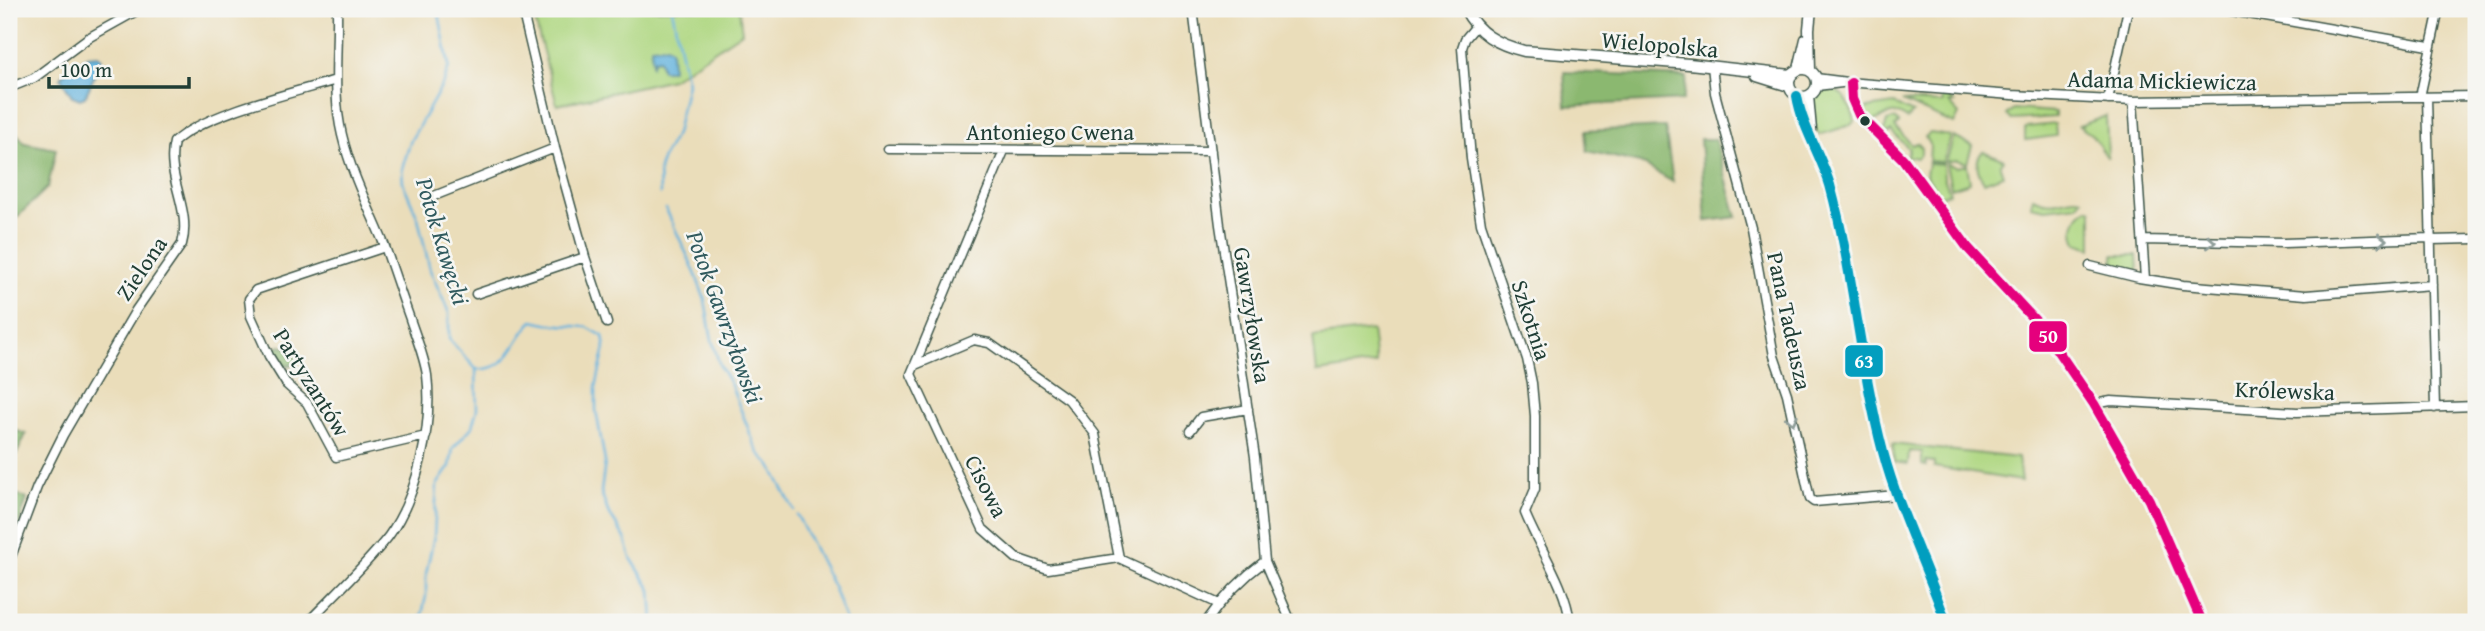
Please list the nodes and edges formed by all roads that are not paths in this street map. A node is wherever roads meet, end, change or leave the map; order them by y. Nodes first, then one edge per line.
1 (139, 9) edge
2 (337, 9) edge
3 (522, 9) edge
4 (1193, 9) edge
5 (1465, 9) edge
6 (1811, 9) edge
7 (2128, 9) edge
8 (2220, 9) edge
9 (2438, 9) edge
10 (1476, 26) junction
11 (1809, 29) junction
12 (2429, 46) junction
13 (1713, 66) junction
14 (1793, 77) junction
15 (1814, 78) junction
16 (336, 80) junction
17 (1849, 83) junction
18 (9, 88) edge
19 (1803, 96) junction
20 (2476, 96) edge
21 (2423, 97) junction
22 (2108, 100) junction
23 (2133, 101) junction
24 (555, 148) junction
25 (888, 149) dead end
26 (1004, 150) junction
27 (1211, 151) junction
28 (434, 196) dead end
29 (2430, 239) junction
30 (2476, 239) edge
31 (2143, 240) junction
32 (385, 247) junction
33 (585, 257) junction
34 (2090, 266) dead end
35 (2145, 279) junction
36 (2432, 285) junction
37 (476, 294) dead end
38 (607, 323) dead end
39 (915, 365) junction
40 (2094, 404) junction
41 (2476, 406) edge
42 (2435, 408) junction
43 (1248, 409) junction
44 (1190, 430) dead end
45 (426, 436) junction
46 (1896, 495) junction
47 (1119, 558) junction
48 (1265, 561) junction
49 (9, 562) edge
50 (1219, 604) junction
51 (308, 622) edge
52 (1206, 622) edge
53 (1291, 622) edge
54 (1570, 622) edge
55 (1946, 622) edge
56 (2202, 622) edge

1 - 18 street
2 - 16 street
3 - 24 street
4 - 27 street, Gawrzyłowska
5 - 10 street, Wielopolska
6 - 11 street
7 - 22 street
8 - 12 street
9 - 12 street
10 - 13 street, Wielopolska
10 - 54 street, Szkotnia
11 - 14 street
11 - 15 street
12 - 21 street
13 - 14 street, Wielopolska
13 -> 46 street, Pana Tadeusza
14 - 15 street, Wielopolska
14 - 19 street
15 - 17 street, Adama Mickiewicza
15 - 19 street
16 - 32 street
16 - 49 street, Zielona
17 - 22 street, Adama Mickiewicza
17 - 40 street
19 - 46 street
20 - 21 street, Adama Mickiewicza
21 - 23 street, Adama Mickiewicza
21 - 29 street
22 - 23 street, Adama Mickiewicza
23 - 31 street
24 - 28 street
24 - 33 street
25 - 26 street, Antoniego Cwena
26 - 27 street, Antoniego Cwena
26 - 39 street
27 - 43 street, Gawrzyłowska
29 - 30 street
31 -> 29 street
29 - 36 street
31 - 35 street
32 - 45 street
32 - 45 street, Partyzantów
33 - 37 street
33 - 38 street
34 - 35 street
35 - 36 street
36 - 42 street
39 - 47 street, Cisowa
39 - 47 street
40 - 42 street, Królewska
40 - 56 street
41 - 42 street, Królewska
43 - 44 street
43 - 48 street, Gawrzyłowska
45 - 51 street
46 - 55 street
47 - 50 street
48 - 50 street
48 - 53 street, Gawrzyłowska
50 - 52 street

